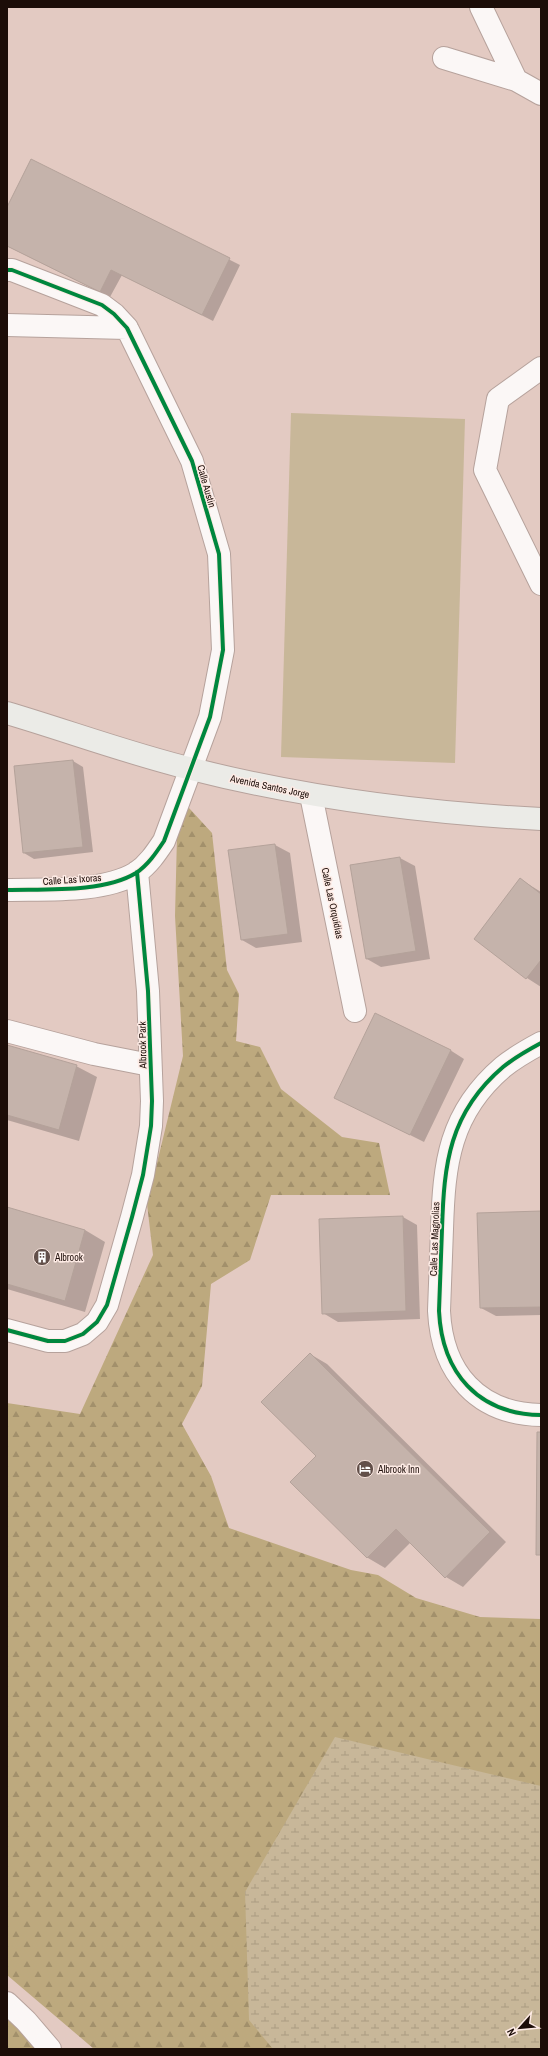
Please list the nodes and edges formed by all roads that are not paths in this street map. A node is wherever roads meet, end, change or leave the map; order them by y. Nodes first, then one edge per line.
1 (482, 7) edge
2 (444, 58) dead end
3 (516, 80) junction
4 (541, 81) edge
5 (541, 94) edge
6 (7, 270) edge
7 (7, 324) edge
8 (127, 328) junction
9 (541, 368) edge
10 (541, 584) edge
11 (7, 712) edge
12 (191, 769) junction
13 (311, 795) junction
14 (541, 819) edge
15 (137, 872) junction
16 (7, 890) edge
17 (355, 1011) dead end
18 (7, 1031) edge
19 (541, 1043) edge
20 (150, 1065) junction
21 (7, 1330) edge
22 (541, 1415) edge
23 (7, 2003) edge
24 (50, 2049) edge

1 - 3 street
2 - 3 street
3 - 4 street
3 - 5 street
6 - 8 street, Calle Austin
7 - 8 street
8 - 12 street, Calle Austin
9 - 10 street
11 - 12 main road, Avenida Santos Jorge
12 - 13 main road, Avenida Santos Jorge
12 - 15 street, Calle Las Ixoras
13 - 14 main road, Avenida Santos Jorge
13 - 17 street, Calle Las Orquídias
15 - 16 street, Calle Las Ixoras
15 - 20 street, Albrook Park
18 - 20 street
19 - 22 street, Calle Las Magnolias
20 - 21 street, Albrook Park
23 - 24 street

